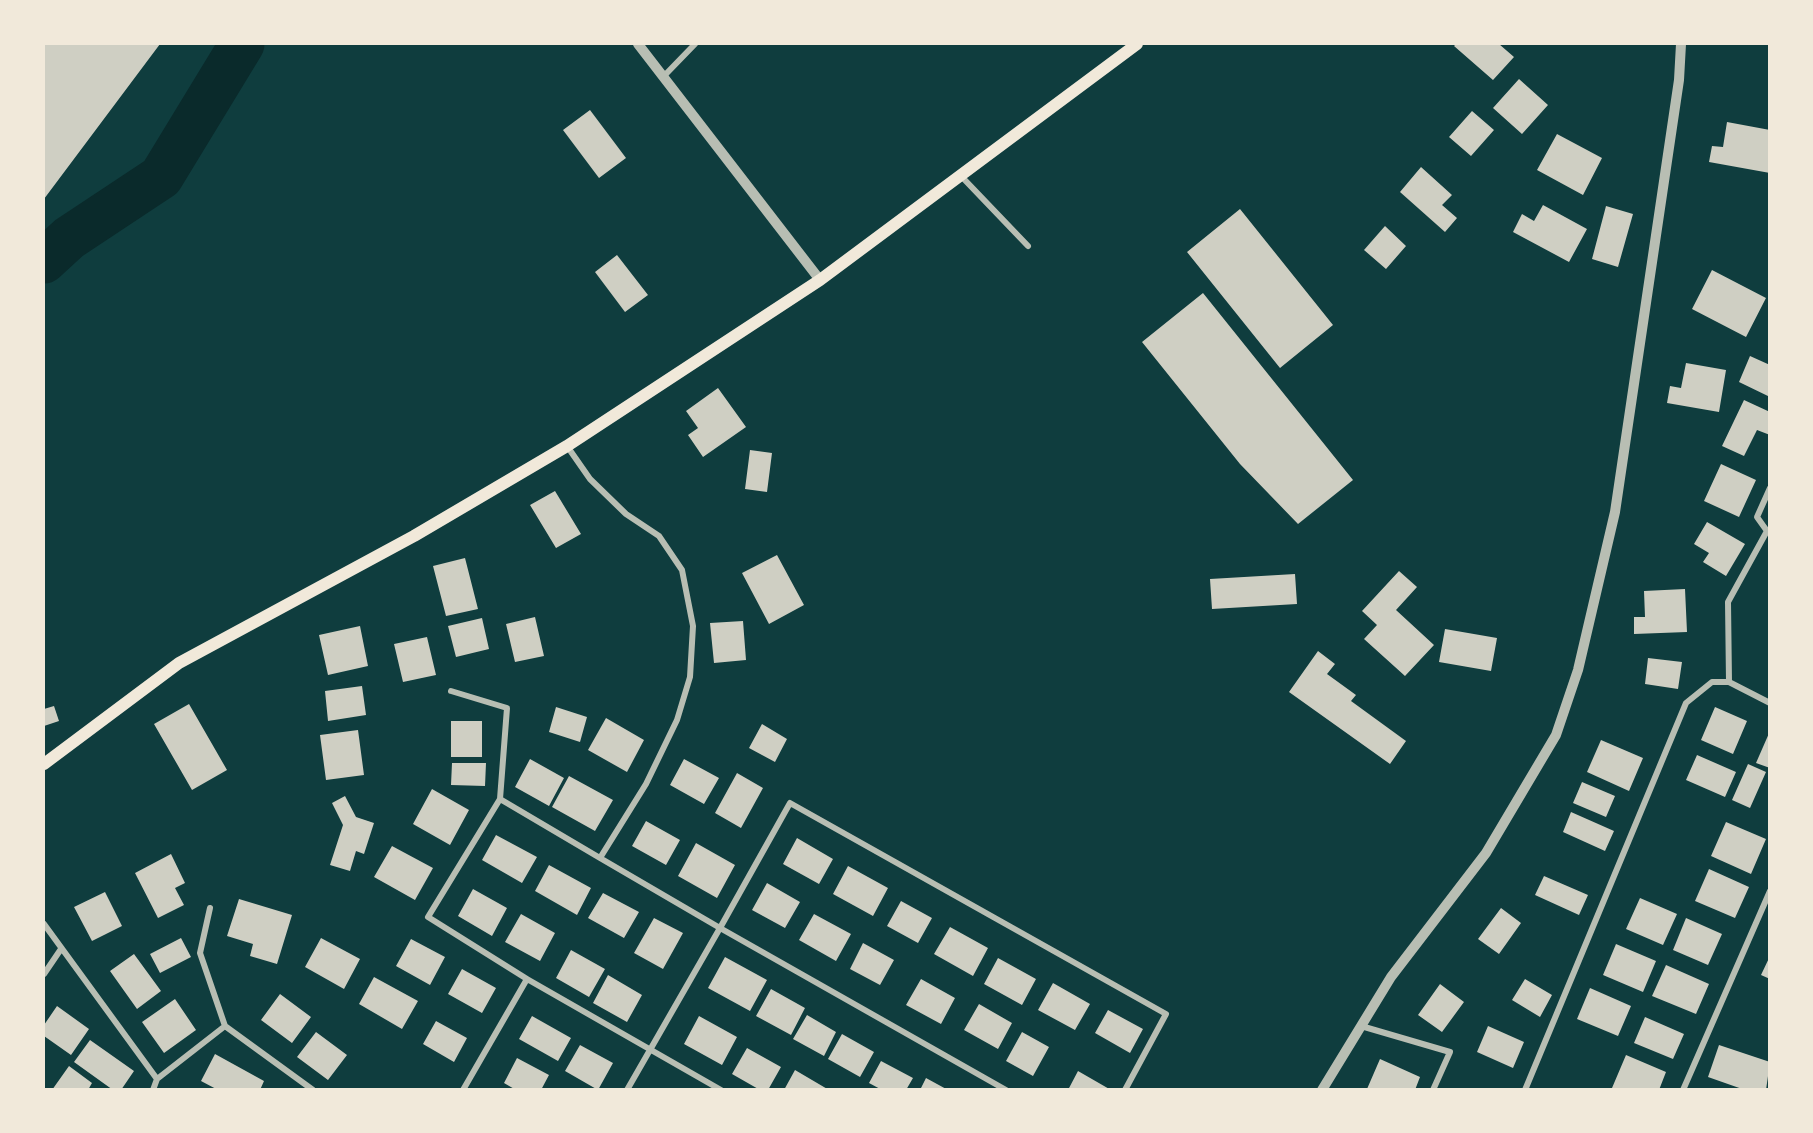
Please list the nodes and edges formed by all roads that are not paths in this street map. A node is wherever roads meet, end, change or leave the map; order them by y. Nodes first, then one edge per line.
1 (638, 44) edge
2 (694, 44) edge
3 (1137, 44) edge
4 (1681, 44) edge
5 (664, 76) junction
6 (960, 175) junction
7 (1028, 246) dead end
8 (820, 280) junction
9 (567, 446) junction
10 (1770, 488) edge
11 (1768, 531) edge
12 (1729, 681) junction
13 (451, 691) dead end
14 (1770, 703) edge
15 (44, 764) edge
16 (500, 799) junction
17 (600, 858) junction
18 (1770, 891) edge
19 (210, 908) dead end
20 (44, 924) edge
21 (720, 928) junction
22 (62, 949) junction
23 (44, 974) edge
24 (527, 979) junction
25 (225, 1026) junction
26 (1360, 1026) junction
27 (651, 1049) junction
28 (157, 1079) junction
29 (153, 1089) edge
30 (313, 1089) edge
31 (463, 1089) edge
32 (627, 1089) edge
33 (722, 1089) edge
34 (1006, 1089) edge
35 (1125, 1089) edge
36 (1322, 1089) edge
37 (1433, 1089) edge
38 (1525, 1089) edge
39 (1683, 1089) edge

1 - 5 street
2 - 5 street
3 - 6 main road
4 - 26 street
5 - 8 street
6 - 7 street
6 - 8 main road
8 - 9 main road
9 - 15 main road
9 - 17 street
10 - 11 street
11 - 12 street
12 - 14 street
12 - 38 street
13 - 16 street
16 - 17 street
16 - 24 street
17 - 21 street
18 - 39 street
19 - 25 street
20 - 22 street
21 - 27 street
21 - 34 street
21 - 35 street
22 - 23 street
22 - 28 street
24 - 27 street
24 - 31 street
25 - 28 street
25 - 30 street
26 - 36 street
26 - 37 street
27 - 32 street
27 - 33 street
28 - 29 street

